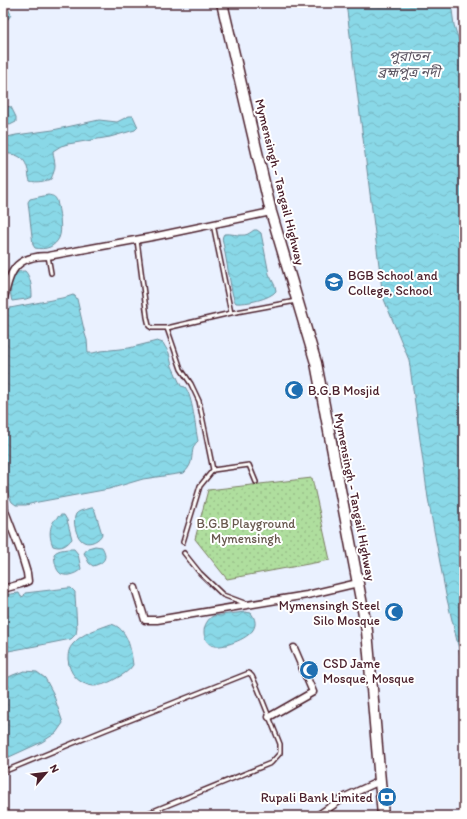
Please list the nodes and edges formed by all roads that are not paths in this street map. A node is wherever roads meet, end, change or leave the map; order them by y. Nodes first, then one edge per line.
1 (222, 3) edge
2 (271, 212) junction
3 (213, 224) junction
4 (137, 239) junction
5 (48, 256) junction
6 (51, 273) dead end
7 (298, 301) junction
8 (3, 302) edge
9 (231, 313) junction
10 (167, 328) junction
11 (213, 470) junction
12 (256, 482) dead end
13 (3, 493) edge
14 (6, 520) edge
15 (183, 542) dead end
16 (184, 553) dead end
17 (358, 584) junction
18 (135, 588) dead end
19 (3, 589) edge
20 (250, 605) junction
21 (294, 648) dead end
22 (269, 716) junction
23 (3, 772) edge
24 (380, 781) junction
25 (141, 816) edge
26 (317, 816) edge
27 (383, 816) edge

1 - 2 highway, Mymensingh - Tangail Highway
2 - 3 street
2 - 7 highway, Mymensingh - Tangail Highway
3 - 4 street
3 - 9 lane
4 - 5 street
4 - 10 lane
5 - 6 lane
5 - 8 street
7 - 9 lane
7 - 17 highway, Mymensingh - Tangail Highway
9 - 10 lane
10 - 11 lane
11 - 12 lane
11 - 15 lane
13 - 14 street
14 - 19 street
16 - 20 lane
17 - 20 street
17 - 24 highway, Mymensingh - Tangail Highway
18 - 20 street
21 - 22 street
22 - 23 lane
22 - 25 lane
24 - 26 street
24 - 27 highway, Mymensingh - Tangail Highway

